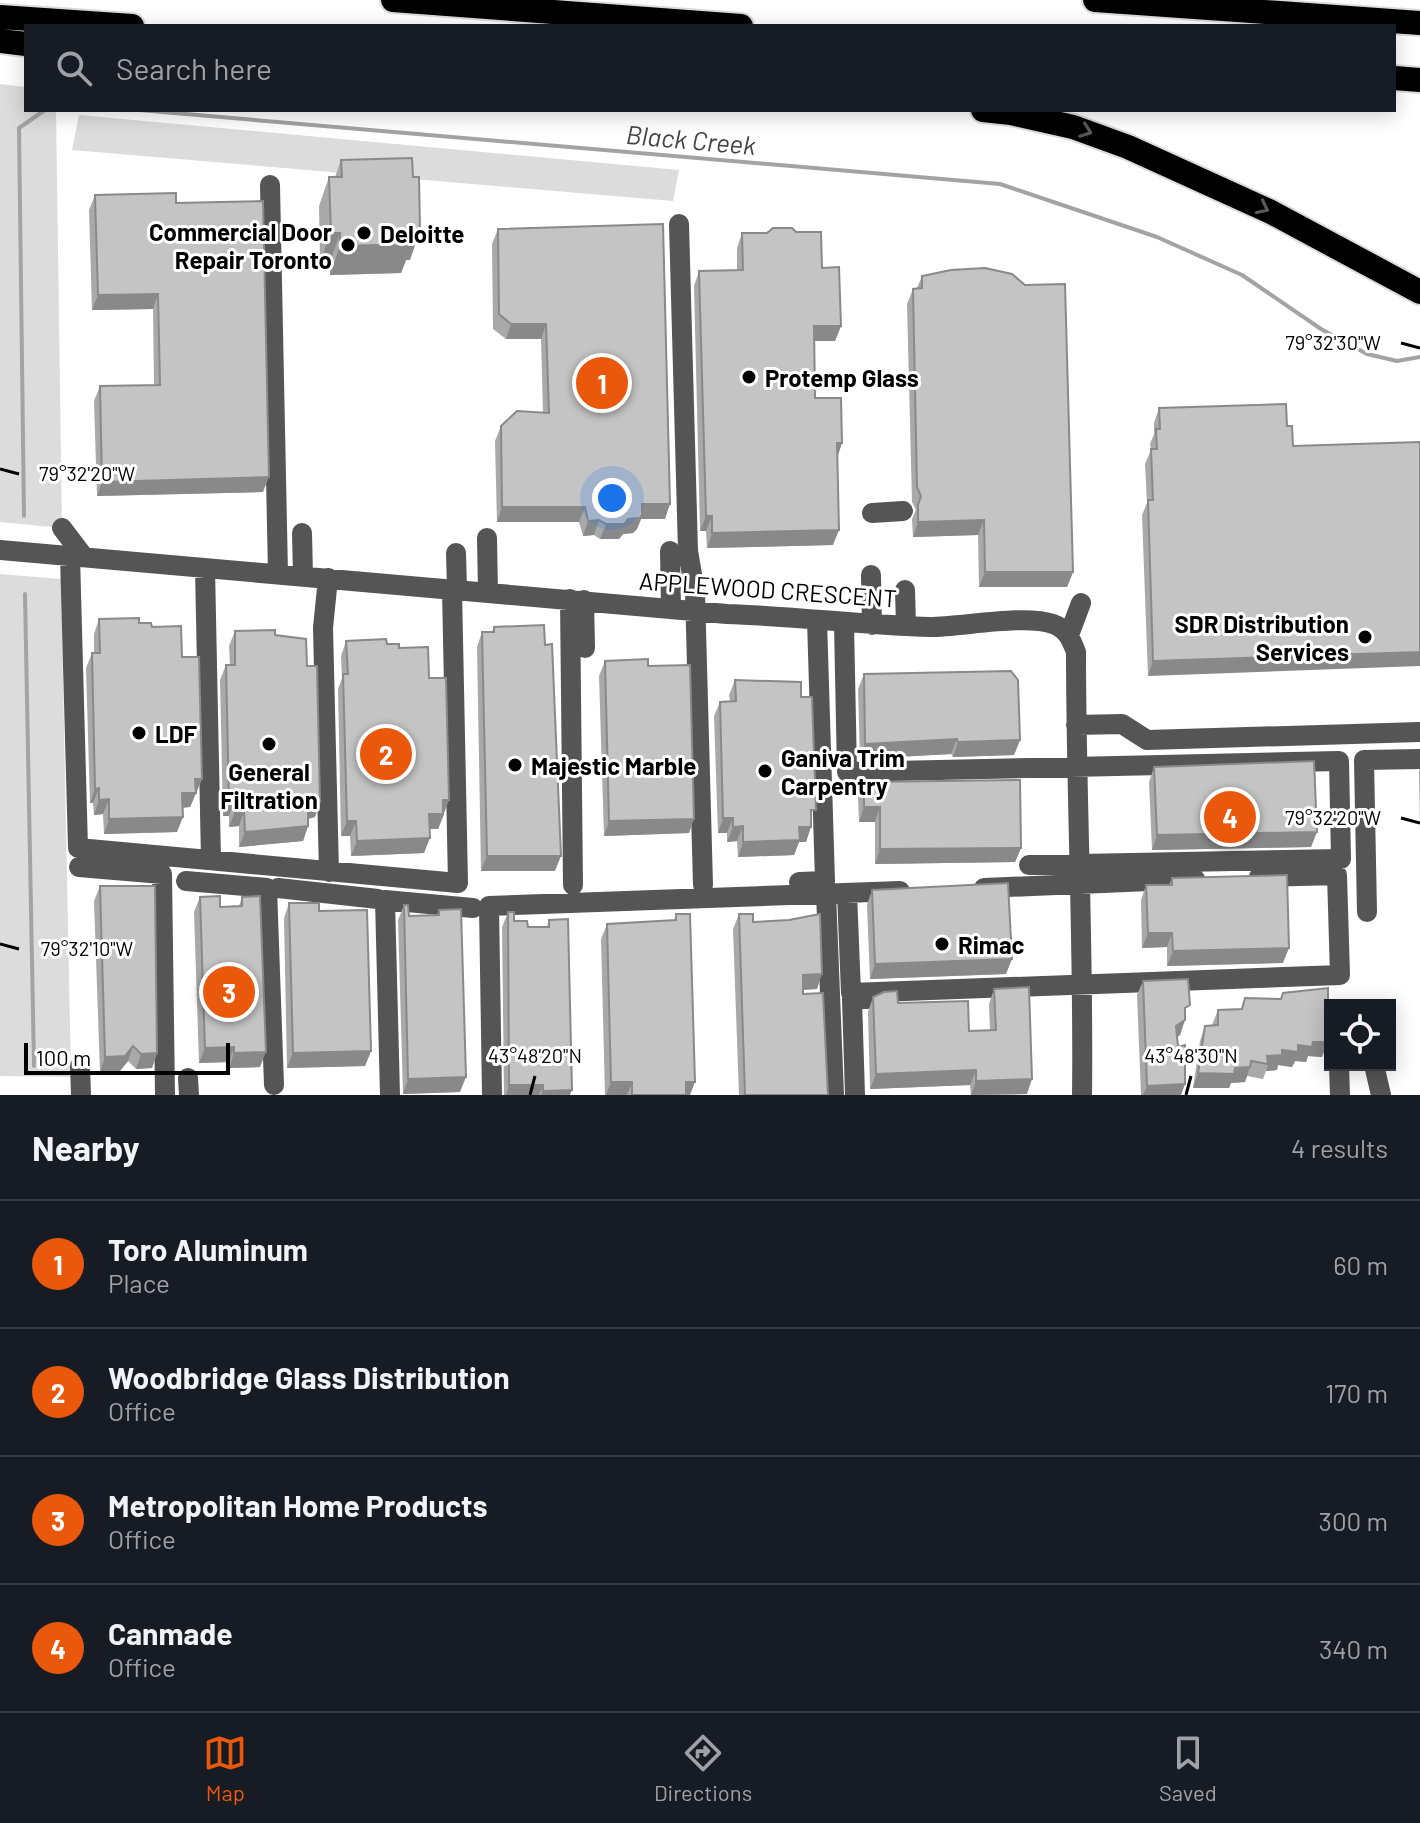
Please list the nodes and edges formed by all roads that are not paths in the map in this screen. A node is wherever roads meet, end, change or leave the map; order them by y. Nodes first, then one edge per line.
1 (393, 0) edge
2 (1095, 0) edge
3 (0, 17) edge
4 (1420, 23) edge
5 (103, 24) edge
6 (714, 24) edge
7 (0, 41) edge
8 (24, 44) edge
9 (1396, 78) edge
10 (1420, 80) edge
11 (1002, 112) edge
12 (270, 185) dead end
13 (679, 224) dead end
14 (1420, 292) edge
15 (903, 511) dead end
16 (872, 513) dead end
17 (62, 528) dead end
18 (302, 533) dead end
19 (487, 538) dead end
20 (0, 550) edge
21 (670, 551) dead end
22 (456, 553) dead end
23 (77, 557) junction
24 (205, 568) junction
25 (278, 574) junction
26 (671, 574) junction
27 (693, 575) junction
28 (871, 575) dead end
29 (303, 576) junction
30 (328, 578) junction
31 (457, 589) junction
32 (905, 590) dead end
33 (488, 592) junction
34 (577, 600) junction
35 (1081, 603) dead end
36 (671, 608) junction
37 (701, 611) junction
38 (817, 620) junction
39 (844, 624) junction
40 (872, 625) junction
41 (906, 626) junction
42 (464, 629) dead end
43 (1069, 635) junction
44 (585, 648) dead end
45 (708, 654) dead end
46 (1076, 725) junction
47 (1420, 732) edge
48 (1420, 759) edge
49 (1076, 767) junction
50 (211, 860) junction
51 (1029, 865) dead end
52 (79, 867) dead end
53 (329, 872) junction
54 (1080, 873) junction
55 (186, 881) dead end
56 (573, 885) dead end
57 (278, 888) dead end
58 (968, 888) edge
59 (923, 890) edge
60 (826, 893) junction
61 (847, 893) junction
62 (378, 899) dead end
63 (473, 908) dead end
64 (1367, 912) dead end
65 (1083, 988) junction
66 (1128, 990) dead end
67 (80, 1066) dead end
68 (1339, 1071) edge
69 (1375, 1071) edge
70 (280, 1088) edge
71 (385, 1090) edge
72 (81, 1095) edge
73 (165, 1095) edge
74 (492, 1095) edge
75 (834, 1095) edge
76 (855, 1095) edge
77 (1082, 1095) edge
78 (1340, 1095) edge
79 (1381, 1095) edge

1 - 6 highway
2 - 4 highway
3 - 5 highway
7 - 8 highway
9 - 10 highway
11 -> 14 highway
12 - 25 street
13 - 27 street
15 - 16 street
17 - 23 street
18 - 29 street
19 - 33 street
20 - 23 street, APPLEWOOD CRESCENT
21 - 26 street
22 - 31 street
23 - 24 street, APPLEWOOD CRESCENT
23 - 50 street
24 - 25 street, APPLEWOOD CRESCENT
24 - 50 street
25 - 29 street, APPLEWOOD CRESCENT
26 - 27 street
26 - 36 street
27 - 37 street
28 - 40 street
29 - 30 street, APPLEWOOD CRESCENT
30 - 31 street, APPLEWOOD CRESCENT
30 - 53 street
31 - 33 street, APPLEWOOD CRESCENT
31 - 42 street
31 - 53 street
32 - 41 street
33 - 34 street, APPLEWOOD CRESCENT
34 - 36 street, APPLEWOOD CRESCENT
34 - 44 street
34 - 56 street
35 - 43 street
36 - 37 street, APPLEWOOD CRESCENT
37 - 38 street, APPLEWOOD CRESCENT
37 - 38 street
37 - 45 street
38 - 39 street, APPLEWOOD CRESCENT
39 - 40 street, APPLEWOOD CRESCENT
39 - 49 street
40 - 41 street, APPLEWOOD CRESCENT
41 - 43 street, APPLEWOOD CRESCENT
43 - 46 street
46 - 47 street
46 - 49 street
48 - 64 street
49 - 54 street
49 - 54 street
50 - 53 street
51 - 54 street
52 - 73 street
54 - 58 street
54 - 65 street
54 - 65 street
55 - 70 street
57 - 62 street
59 - 61 street
60 - 61 street
60 - 74 street
60 - 75 street
61 - 65 street
63 - 71 street
65 - 66 street
65 - 76 street
65 - 77 street
67 - 72 street
68 - 78 street
69 - 79 street

